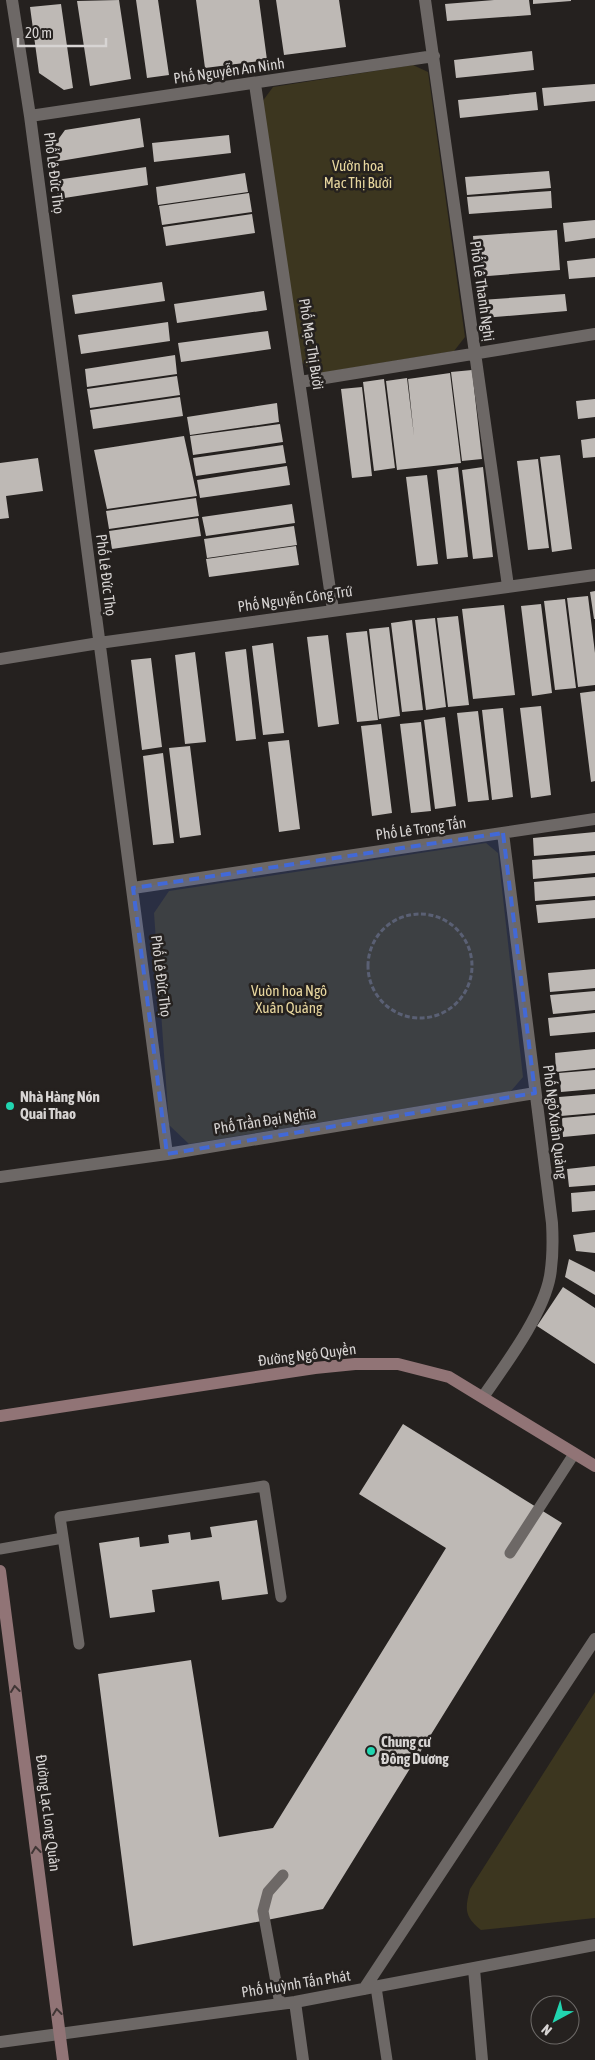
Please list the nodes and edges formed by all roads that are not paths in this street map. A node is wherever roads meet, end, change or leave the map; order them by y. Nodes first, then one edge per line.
1 (12, 0) edge
2 (425, 0) edge
3 (434, 56) junction
4 (255, 84) junction
5 (30, 116) junction
6 (595, 334) edge
7 (474, 353) junction
8 (300, 382) junction
9 (595, 575) edge
10 (508, 586) junction
11 (333, 610) junction
12 (99, 643) junction
13 (0, 659) edge
14 (595, 819) edge
15 (503, 834) junction
16 (133, 888) junction
17 (535, 1093) junction
18 (167, 1154) junction
19 (0, 1177) edge
20 (483, 1397) junction
21 (0, 1416) edge
22 (574, 1454) junction
23 (595, 1466) edge
24 (63, 1538) junction
25 (0, 1549) edge
26 (510, 1553) dead end
27 (0, 1571) edge
28 (281, 1596) dead end
29 (595, 1640) edge
30 (80, 1644) dead end
31 (283, 1875) dead end
32 (595, 1945) edge
33 (474, 1969) junction
34 (370, 1988) junction
35 (295, 2002) junction
36 (280, 2004) junction
37 (60, 2034) junction
38 (0, 2042) edge
39 (62, 2060) edge
40 (303, 2060) edge
41 (387, 2060) edge
42 (482, 2060) edge

1 - 5 street, Phố Lê Đức Thọ
2 - 3 street, Phố Lê Thanh Nghị
3 - 4 street, Phố Nguyễn An Ninh
3 - 7 street, Phố Lê Thanh Nghị
4 - 5 street, Phố Nguyễn An Ninh
4 - 8 street, Phố Mạc Thị Bưởi
5 - 12 street, Phố Lê Đức Thọ
6 - 7 street
7 - 8 street
7 - 10 street, Phố Lê Thanh Nghị
8 - 11 street, Phố Mạc Thị Bưởi
9 - 10 street, Phố Nguyễn Công Trứ
10 - 11 street, Phố Nguyễn Công Trứ
11 - 12 street, Phố Nguyễn Công Trứ
12 - 13 street, Phố Nguyễn Công Trứ
12 - 16 street, Phố Lê Đức Thọ
14 - 15 street, Phố Lê Trọng Tấn
15 - 16 street, Phố Lê Trọng Tấn
15 - 17 street, Phố Ngô Xuân Quảng
16 - 18 street, Phố Lê Đức Thọ
17 - 18 street, Phố Trần Đại Nghĩa
17 - 20 street, Phố Ngô Xuân Quảng
18 - 19 street, Phố Trần Đại Nghĩa
20 - 21 street, Đường Ngô Quyền
20 - 22 street, Đường Ngô Quyền
22 - 23 street, Đường Ngô Quyền
22 - 26 lane
24 - 25 lane
24 - 28 lane
24 - 30 lane
37 -> 27 street, Đường Lạc Long Quân
29 - 34 street
31 - 36 lane
32 - 33 street, Phố Huỳnh Tấn Phát
33 - 34 street, Phố Huỳnh Tấn Phát
33 - 42 street
34 - 35 street, Phố Huỳnh Tấn Phát
34 - 41 lane
35 - 36 street, Phố Huỳnh Tấn Phát
35 - 40 street
36 - 37 street, Phố Huỳnh Tấn Phát
37 - 38 street, Phố Huỳnh Tấn Phát
37 - 39 street, Đường Lạc Long Quân

